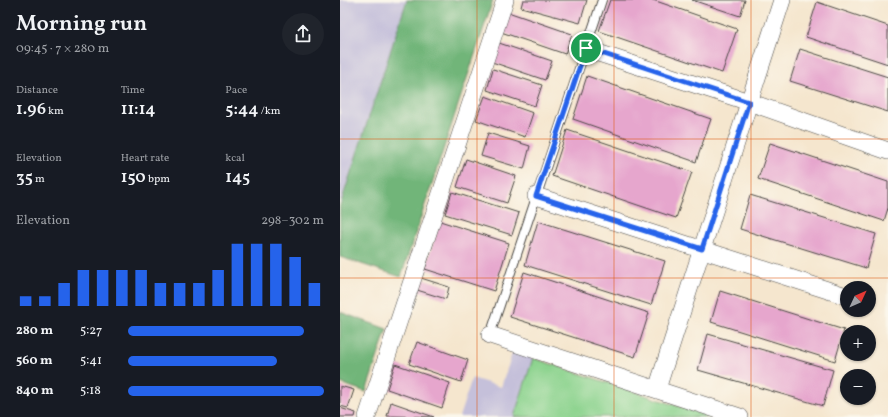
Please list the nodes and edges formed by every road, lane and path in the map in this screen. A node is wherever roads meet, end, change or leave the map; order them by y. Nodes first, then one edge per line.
1 (505, 0) edge
2 (602, 0) edge
3 (782, 0) edge
4 (586, 48) junction
5 (749, 102) junction
6 (888, 151) edge
7 (536, 196) junction
8 (702, 249) junction
9 (840, 294) edge
10 (490, 335) joint
11 (657, 390) junction
12 (367, 417) edge
13 (740, 417) edge

1 - 12 street
2 - 4 lane
3 - 5 street
4 - 5 street
4 - 7 lane
5 - 6 street
5 - 8 street
7 - 8 street
7 - 10 lane
8 - 9 street
8 - 11 street
10 - 11 street
11 - 13 street

